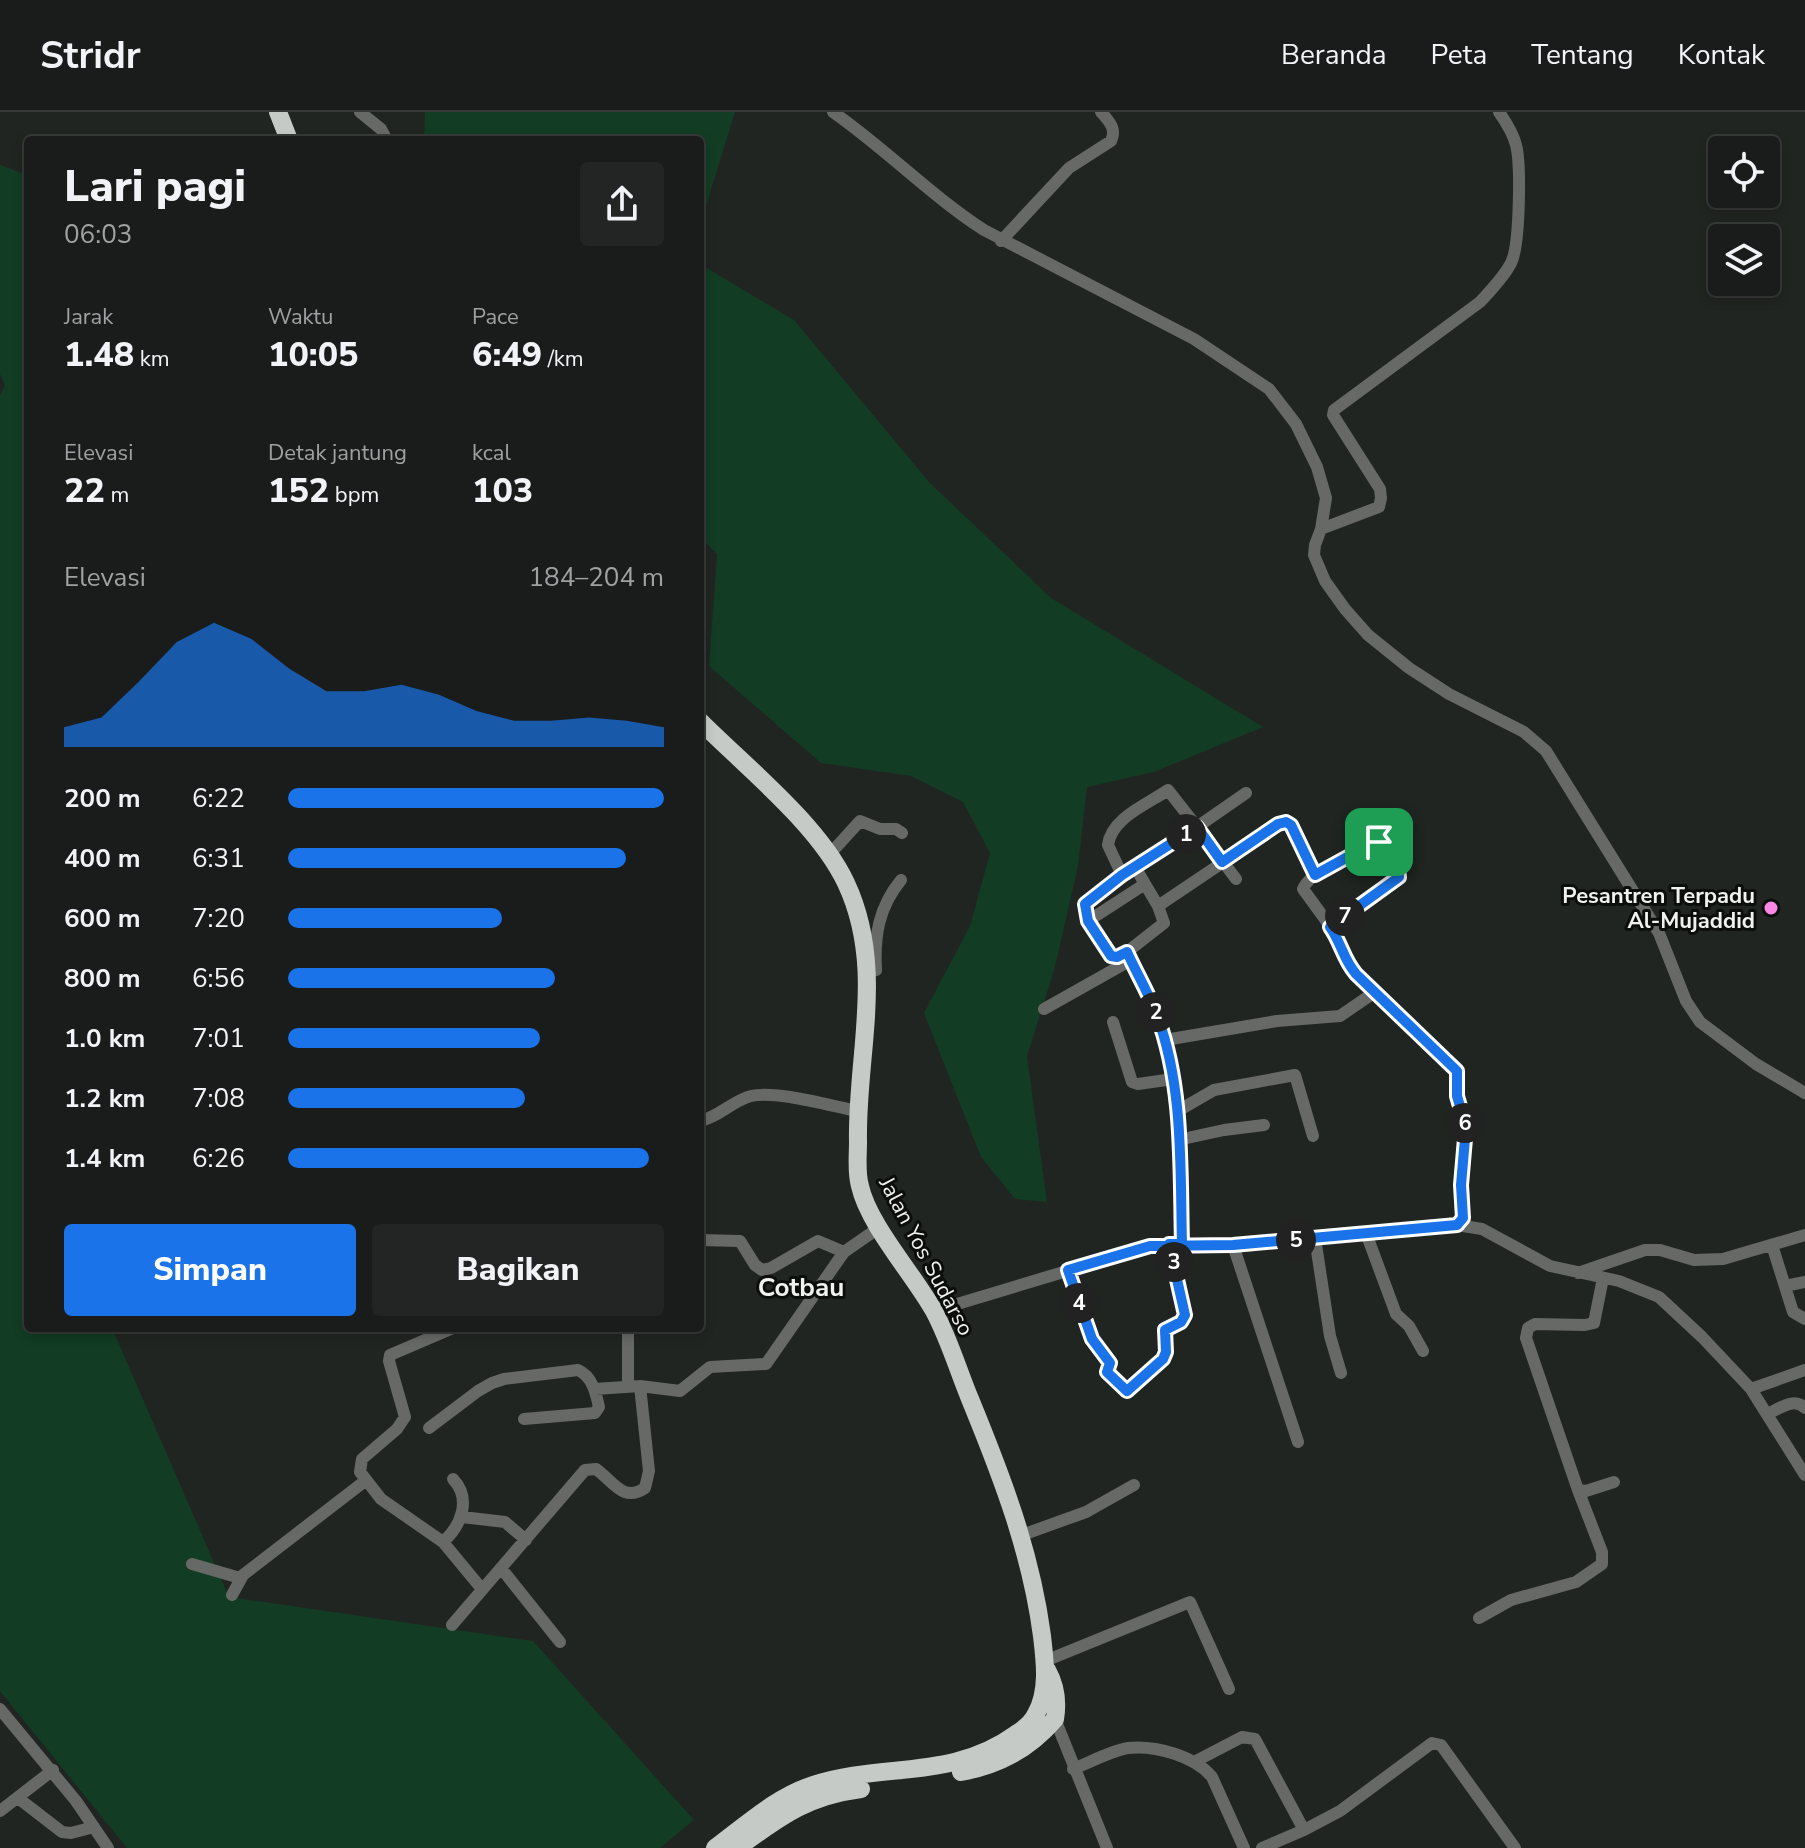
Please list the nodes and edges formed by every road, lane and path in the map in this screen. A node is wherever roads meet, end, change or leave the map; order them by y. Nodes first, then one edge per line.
1 (278, 112) edge
2 (360, 112) edge
3 (833, 112) edge
4 (1101, 112) edge
5 (1499, 112) edge
6 (374, 116) edge
7 (287, 136) edge
8 (385, 136) edge
9 (1001, 241) junction
10 (1321, 529) junction
11 (704, 725) edge
12 (1246, 793) dead end
13 (1197, 827) junction
14 (902, 833) dead end
15 (830, 854) junction
16 (1222, 862) junction
17 (1135, 867) junction
18 (1122, 875) junction
19 (1315, 875) junction
20 (1236, 879) dead end
21 (901, 880) dead end
22 (1145, 884) junction
23 (1158, 906) junction
24 (1088, 921) junction
25 (1330, 927) junction
26 (1129, 956) junction
27 (867, 973) junction
28 (1375, 992) junction
29 (1044, 1009) dead end
30 (1113, 1022) dead end
31 (1165, 1040) junction
32 (1173, 1079) junction
33 (1805, 1093) edge
34 (857, 1111) junction
35 (1176, 1112) junction
36 (704, 1120) edge
37 (1264, 1125) dead end
38 (1313, 1136) dead end
39 (1178, 1140) junction
40 (1457, 1225) junction
41 (880, 1227) junction
42 (1366, 1233) junction
43 (1805, 1235) edge
44 (1315, 1238) junction
45 (704, 1240) edge
46 (1176, 1244) junction
47 (1233, 1245) junction
48 (1772, 1245) junction
49 (844, 1252) junction
50 (1619, 1257) junction
51 (1068, 1270) junction
52 (1578, 1273) junction
53 (1603, 1278) junction
54 (1619, 1281) junction
55 (1805, 1282) edge
56 (1785, 1286) junction
57 (934, 1311) junction
58 (1805, 1319) edge
59 (444, 1332) edge
60 (628, 1332) edge
61 (1423, 1351) dead end
62 (1805, 1370) edge
63 (1341, 1373) dead end
64 (634, 1386) junction
65 (595, 1389) junction
66 (1751, 1389) junction
67 (1805, 1408) edge
68 (1768, 1414) junction
69 (524, 1419) dead end
70 (429, 1428) dead end
71 (1298, 1442) dead end
72 (1805, 1475) edge
73 (453, 1479) dead end
74 (365, 1481) junction
75 (1614, 1482) dead end
76 (1134, 1485) dead end
77 (1578, 1490) junction
78 (462, 1517) junction
79 (1022, 1535) junction
80 (526, 1540) junction
81 (443, 1542) junction
82 (192, 1564) dead end
83 (501, 1568) junction
84 (240, 1578) junction
85 (481, 1588) junction
86 (232, 1595) dead end
87 (1479, 1618) dead end
88 (452, 1625) dead end
89 (560, 1642) dead end
90 (1046, 1664) junction
91 (1229, 1689) dead end
92 (0, 1709) edge
93 (1055, 1719) junction
94 (1194, 1762) junction
95 (1073, 1769) junction
96 (53, 1770) junction
97 (18, 1798) junction
98 (0, 1811) edge
99 (94, 1827) junction
100 (1304, 1830) junction
101 (723, 1847) edge
102 (108, 1848) edge
103 (1107, 1848) edge
104 (1244, 1848) edge
105 (1262, 1848) edge
106 (1515, 1848) edge

1 - 7 highway
2 - 6 street
3 - 9 street
4 - 9 street
5 - 10 street
6 - 8 street
9 - 10 street
10 - 33 street
11 - 15 highway, Jalan Yos Sudarso
12 - 13 street
13 - 16 street
13 - 17 street
13 - 18 street
14 - 15 street
15 - 27 highway, Jalan Yos Sudarso
16 - 19 street
16 - 20 street
16 - 23 street
17 - 18 street
17 - 22 street
18 - 24 street
19 - 25 street
19 - 25 street
21 - 27 street
22 - 23 street
22 - 24 street
23 - 26 street
24 - 26 street
25 - 28 street
26 - 29 street
26 - 31 street
27 - 34 highway, Jalan Yos Sudarso
28 - 31 street
28 - 40 street
30 - 32 street
31 - 32 street
32 - 35 street
34 - 36 street
34 - 41 highway, Jalan Yos Sudarso
35 - 38 street
35 - 39 street
37 - 39 street
39 - 46 street
40 - 42 street
40 - 52 street
41 - 49 street
41 - 57 highway, Jalan Yos Sudarso
42 - 44 street
42 - 61 street
43 - 48 street
44 - 47 street
44 - 63 street
45 - 49 street
46 - 47 street
46 - 51 street
46 - 51 street
47 - 71 street
48 - 50 street
48 - 56 street
49 - 64 street
50 - 52 street
50 - 54 street
51 - 57 street
52 - 53 street
53 - 54 street
53 - 77 street
54 - 66 street
55 - 56 street
56 - 58 street
57 - 79 highway, Jalan Yos Sudarso
59 - 74 street
60 - 64 street
62 - 66 street
64 - 65 street
64 - 80 street
65 - 69 street
65 - 70 street
66 - 68 street
67 - 68 street
68 - 72 street
73 - 78 street
74 - 81 street
74 - 84 street
75 - 77 street
76 - 79 street
77 - 87 street
78 - 80 street
78 - 81 street
79 - 90 highway, Jalan Yos Sudarso
80 - 83 street
81 - 85 street
82 - 84 street
83 - 85 street
83 - 89 street
84 - 86 street
85 - 88 street
90 - 91 street
90 - 93 highway, Jalan Yos Sudarso
90 - 101 highway, Jalan Yos Sudarso
92 - 96 street
93 - 95 street
93 - 101 highway, Jalan Yos Sudarso
94 - 95 street
94 - 100 street
94 - 104 street
95 - 103 street
96 - 97 street
96 - 99 street
97 - 98 street
97 - 99 street
99 - 102 street
100 - 105 street
100 - 106 street

